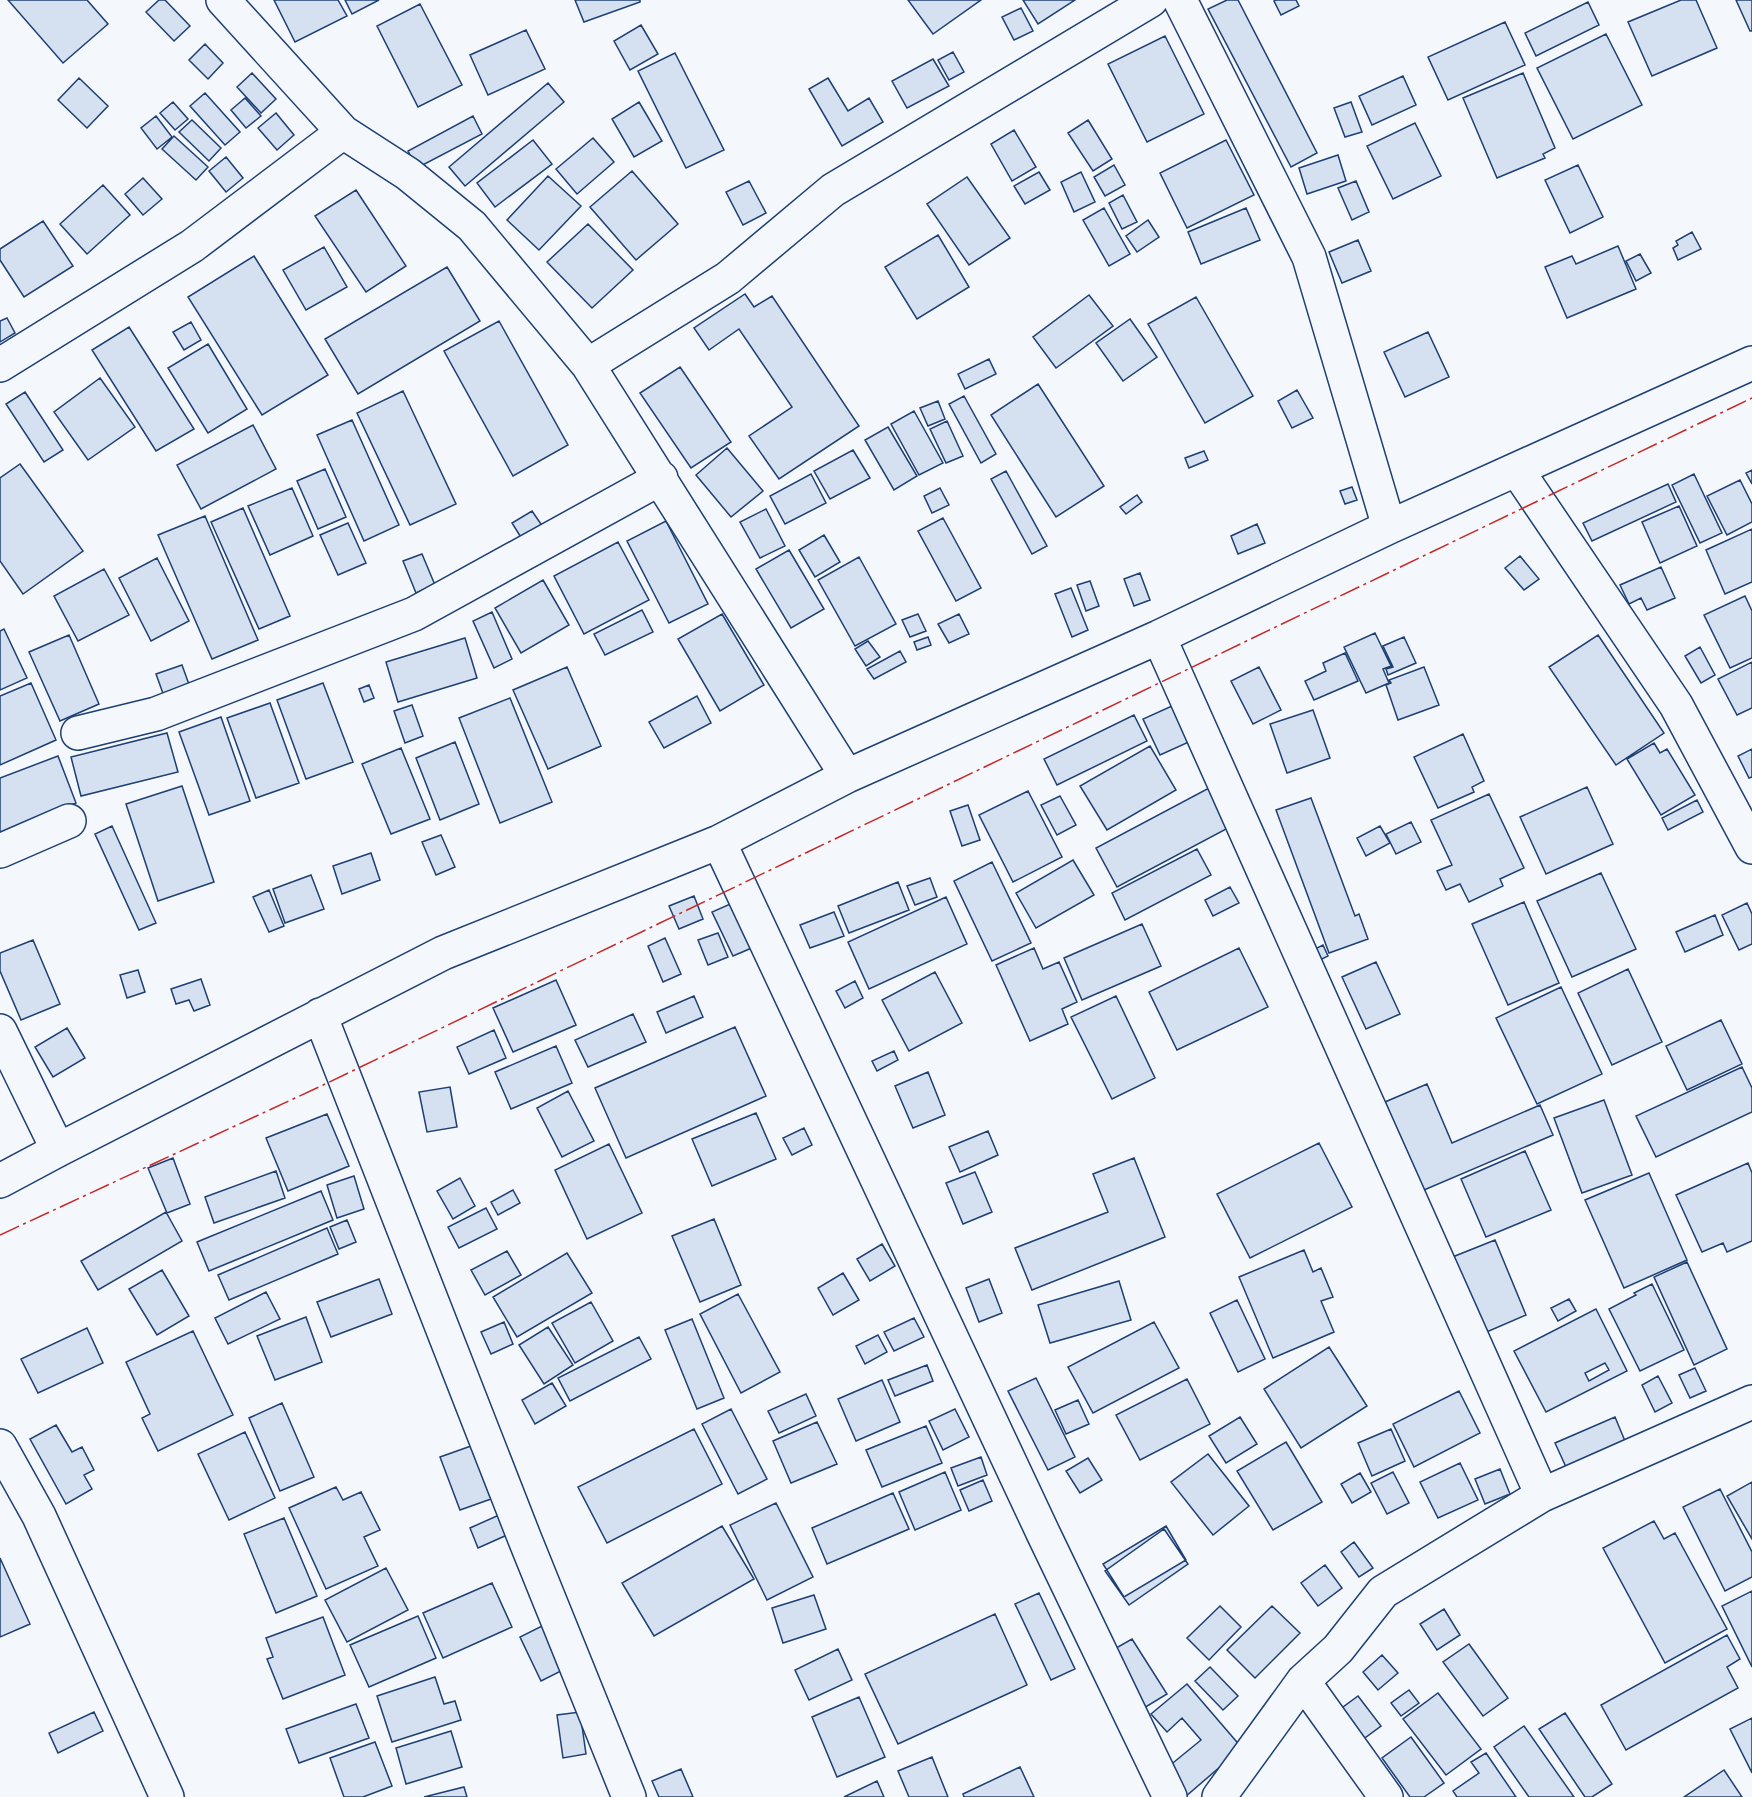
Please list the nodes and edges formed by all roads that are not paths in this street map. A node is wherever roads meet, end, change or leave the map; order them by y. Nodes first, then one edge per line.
1 (223, 0) edge
2 (1151, 0) edge
3 (1180, 0) edge
4 (343, 132) junction
5 (1752, 363) edge
6 (0, 365) edge
7 (588, 365) junction
8 (1516, 470) junction
9 (661, 478) junction
10 (1389, 527) junction
11 (1159, 637) junction
12 (78, 734) dead end
13 (847, 777) junction
14 (69, 820) dead end
15 (719, 842) junction
16 (1752, 847) edge
17 (0, 851) edge
18 (320, 1015) junction
19 (0, 1031) edge
20 (58, 1150) junction
21 (0, 1181) edge
22 (1752, 1402) edge
23 (0, 1446) edge
24 (1542, 1495) junction
25 (1304, 1681) junction
26 (167, 1797) edge
27 (629, 1797) edge
28 (1170, 1797) edge
29 (1219, 1797) edge
30 (1386, 1797) edge

1 - 4 street
2 - 7 street
3 - 10 street
4 - 6 street
4 - 7 street
5 - 8 street
7 - 9 street
8 - 10 street
8 - 16 street
9 - 12 street
9 - 13 street
10 - 11 street
11 - 13 street
11 - 24 street
13 - 15 street
14 - 17 street
15 - 18 street
15 - 28 street
18 - 20 street
18 - 27 street
19 - 20 street
20 - 21 street
22 - 24 street
23 - 26 street
24 - 25 street
25 - 29 street
25 - 30 street

